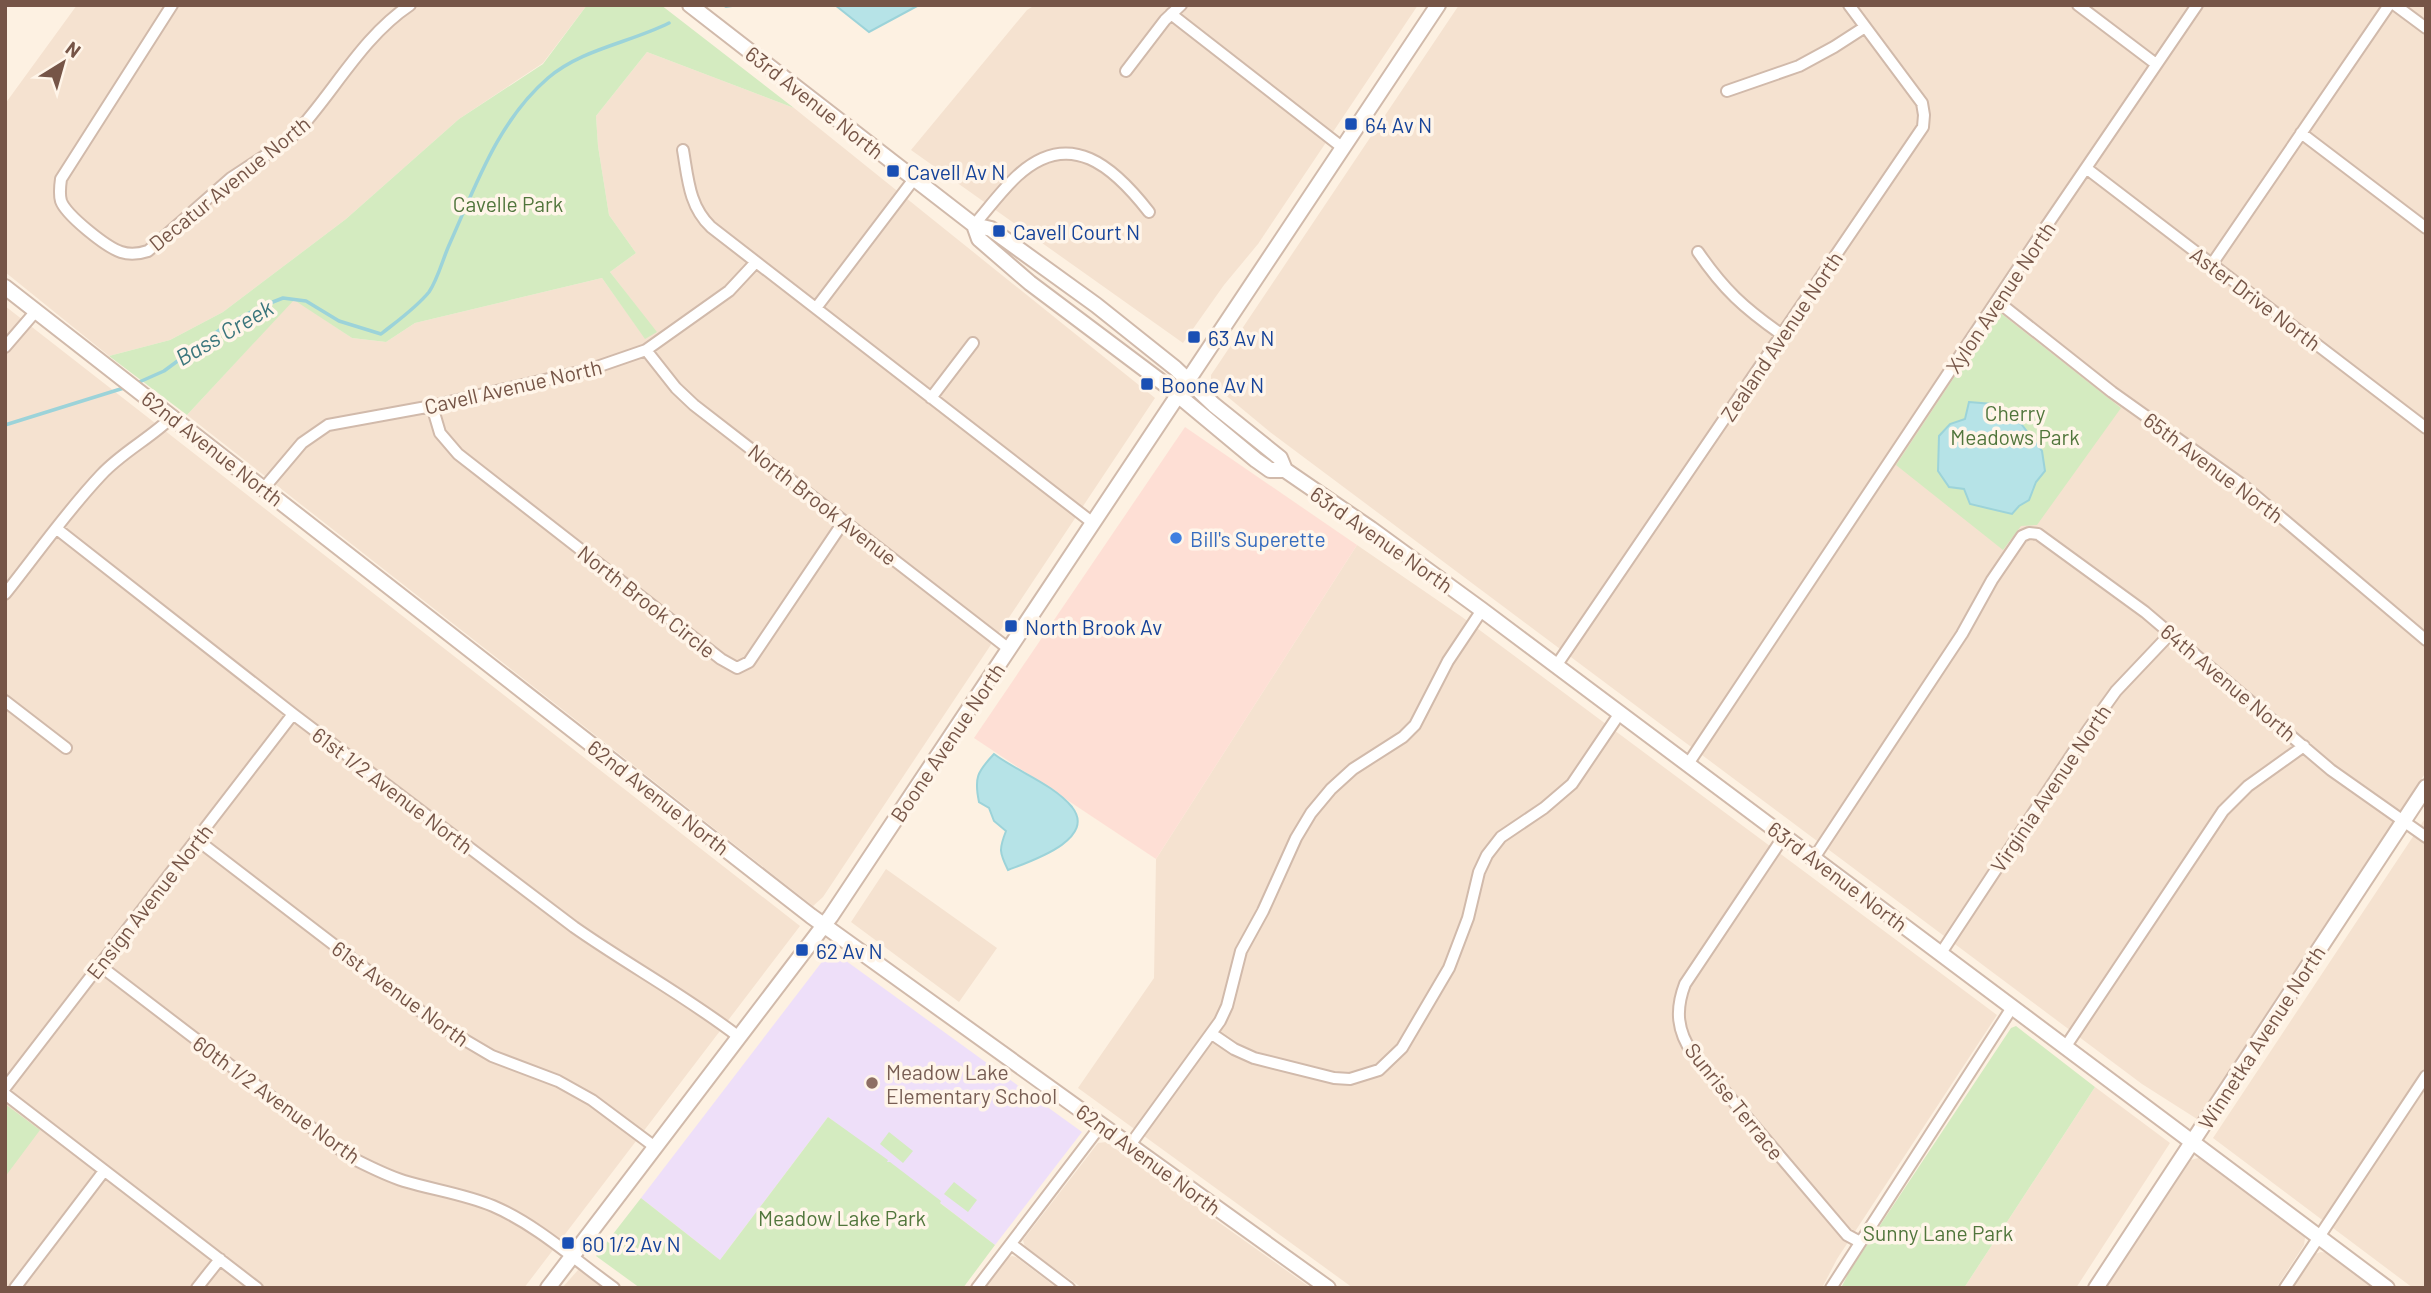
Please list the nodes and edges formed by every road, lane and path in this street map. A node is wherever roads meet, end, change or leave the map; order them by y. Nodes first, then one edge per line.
1 (172, 5) edge
2 (410, 5) edge
3 (690, 5) edge
4 (1181, 5) edge
5 (1438, 5) edge
6 (1849, 5) edge
7 (2078, 5) edge
8 (2197, 5) edge
9 (2389, 5) edge
10 (2395, 5) edge
11 (1171, 15) junction
12 (1865, 27) junction
13 (2426, 29) edge
14 (2156, 64) junction
15 (1126, 71) dead end
16 (1727, 92) dead end
17 (2301, 133) junction
18 (1343, 148) junction
19 (683, 150) dead end
20 (2086, 168) junction
21 (914, 179) junction
22 (1149, 212) dead end
23 (974, 225) junction
24 (2426, 228) edge
25 (1698, 252) dead end
26 (756, 262) junction
27 (2212, 264) junction
28 (5, 287) edge
29 (1997, 301) junction
30 (816, 308) junction
31 (36, 311) junction
32 (1781, 334) junction
33 (973, 343) dead end
34 (5, 347) edge
35 (646, 350) junction
36 (1188, 379) junction
37 (1180, 396) junction
38 (931, 398) junction
39 (432, 406) junction
40 (173, 416) junction
41 (2426, 428) edge
42 (1285, 470) junction
43 (264, 488) junction
44 (845, 521) junction
45 (1093, 523) junction
46 (57, 529) junction
47 (5, 594) edge
48 (1482, 610) junction
49 (2171, 633) junction
50 (2426, 640) edge
51 (1009, 649) junction
52 (1556, 666) junction
53 (5, 701) edge
54 (1620, 713) junction
55 (293, 714) junction
56 (2304, 746) junction
57 (65, 748) dead end
58 (1688, 764) junction
59 (2426, 787) edge
60 (2403, 822) junction
61 (1784, 836) junction
62 (2426, 837) edge
63 (196, 839) junction
64 (1814, 858) junction
65 (824, 925) junction
66 (1941, 953) junction
67 (99, 965) junction
68 (2013, 1006) junction
69 (1212, 1034) junction
70 (739, 1037) junction
71 (2066, 1046) junction
72 (2426, 1076) edge
73 (5, 1088) edge
74 (5, 1094) edge
75 (1102, 1125) junction
76 (2193, 1140) junction
77 (1130, 1145) junction
78 (655, 1147) junction
79 (104, 1171) junction
80 (2319, 1236) junction
81 (1860, 1242) junction
82 (1011, 1244) junction
83 (571, 1256) junction
84 (220, 1259) junction
85 (15, 1288) edge
86 (197, 1288) edge
87 (257, 1288) edge
88 (548, 1288) edge
89 (614, 1288) edge
90 (977, 1288) edge
91 (1069, 1288) edge
92 (1328, 1288) edge
93 (1831, 1288) edge
94 (2096, 1288) edge
95 (2285, 1288) edge
96 (2387, 1288) edge

1 - 2 street, Decatur Avenue North
3 - 21 street, 63rd Avenue North
4 - 11 street
5 - 18 street, Boone Avenue North
6 - 12 street, Zealand Avenue North
7 - 14 street
8 - 14 street, Xylon Avenue North
9 - 17 street
10 - 13 street
11 - 15 street
11 - 18 street
12 - 16 street
12 - 32 street, Zealand Avenue North
14 - 20 street, Xylon Avenue North
17 - 24 street
17 - 27 street
18 - 36 street, Boone Avenue North
19 - 26 street
20 - 27 street, Aster Drive North
20 - 29 street, Xylon Avenue North
21 - 23 street, 63rd Avenue North
21 - 30 street
22 - 23 street
23 - 36 street, 63rd Avenue North
23 - 37 street, 63rd Avenue North
25 - 32 street
26 - 30 street
26 - 35 street, Cavell Avenue North
27 - 41 street, Aster Drive North
28 - 31 street, 62nd Avenue North
29 - 50 street, 65th Avenue North
29 - 58 street, Xylon Avenue North
30 - 38 street
31 - 34 street
31 - 40 street, 62nd Avenue North
32 - 52 street, Zealand Avenue North
33 - 38 street
35 - 39 street, Cavell Avenue North
35 - 44 street, North Brook Avenue
36 - 37 street, Boone Avenue North
36 - 42 street, 63rd Avenue North
37 - 42 street, 63rd Avenue North
37 - 45 street, Boone Avenue North
38 - 45 street
39 - 43 street, Cavell Avenue North
39 - 44 street, North Brook Circle
40 - 43 street, 62nd Avenue North
40 - 46 street
42 - 48 street, 63rd Avenue North
43 - 65 street, 62nd Avenue North
44 - 51 street, North Brook Avenue
45 - 51 street, Boone Avenue North
46 - 47 street
46 - 55 street, 61st 1/2 Avenue North
48 - 52 street, 63rd Avenue North
48 - 69 street
49 - 56 street, 64th Avenue North
49 - 64 street, 64th Avenue North
49 - 66 street, Virginia Avenue North
51 - 65 street, Boone Avenue North
52 - 54 street, 63rd Avenue North
53 - 57 street
54 - 58 street, 63rd Avenue North
54 - 69 street
55 - 63 street, Ensign Avenue North
55 - 70 street, 61st 1/2 Avenue North
56 - 60 street, 64th Avenue North
56 - 71 street
58 - 61 street, 63rd Avenue North
59 - 60 street, Winnetka Avenue North
60 - 62 street, 64th Avenue North
60 - 76 street, Winnetka Avenue North
61 - 64 street, 63rd Avenue North
61 - 81 street, Sunrise Terrace
63 - 67 street, Ensign Avenue North
63 - 78 street, 61st Avenue North
64 - 66 street, 63rd Avenue North
65 - 70 street, Boone Avenue North
65 - 75 street, 62nd Avenue North
66 - 68 street, 63rd Avenue North
67 - 73 street, Ensign Avenue North
67 - 83 street, 60th 1/2 Avenue North
68 - 71 street, 63rd Avenue North
68 - 81 street
69 - 77 street
70 - 78 street, Boone Avenue North
71 - 76 street, 63rd Avenue North
72 - 80 street
74 - 79 street
75 - 77 street, 62nd Avenue North
75 - 82 street
76 - 80 street, 63rd Avenue North
76 - 94 street, Winnetka Avenue North
77 - 92 street, 62nd Avenue North
78 - 83 street, Boone Avenue North
79 - 84 street
79 - 85 street
80 - 95 street
80 - 96 street, 63rd Avenue North
81 - 93 street
82 - 90 street
82 - 91 street
83 - 88 street, Boone Avenue North
83 - 89 street, 60th 1/2 Avenue North
84 - 86 street
84 - 87 street

